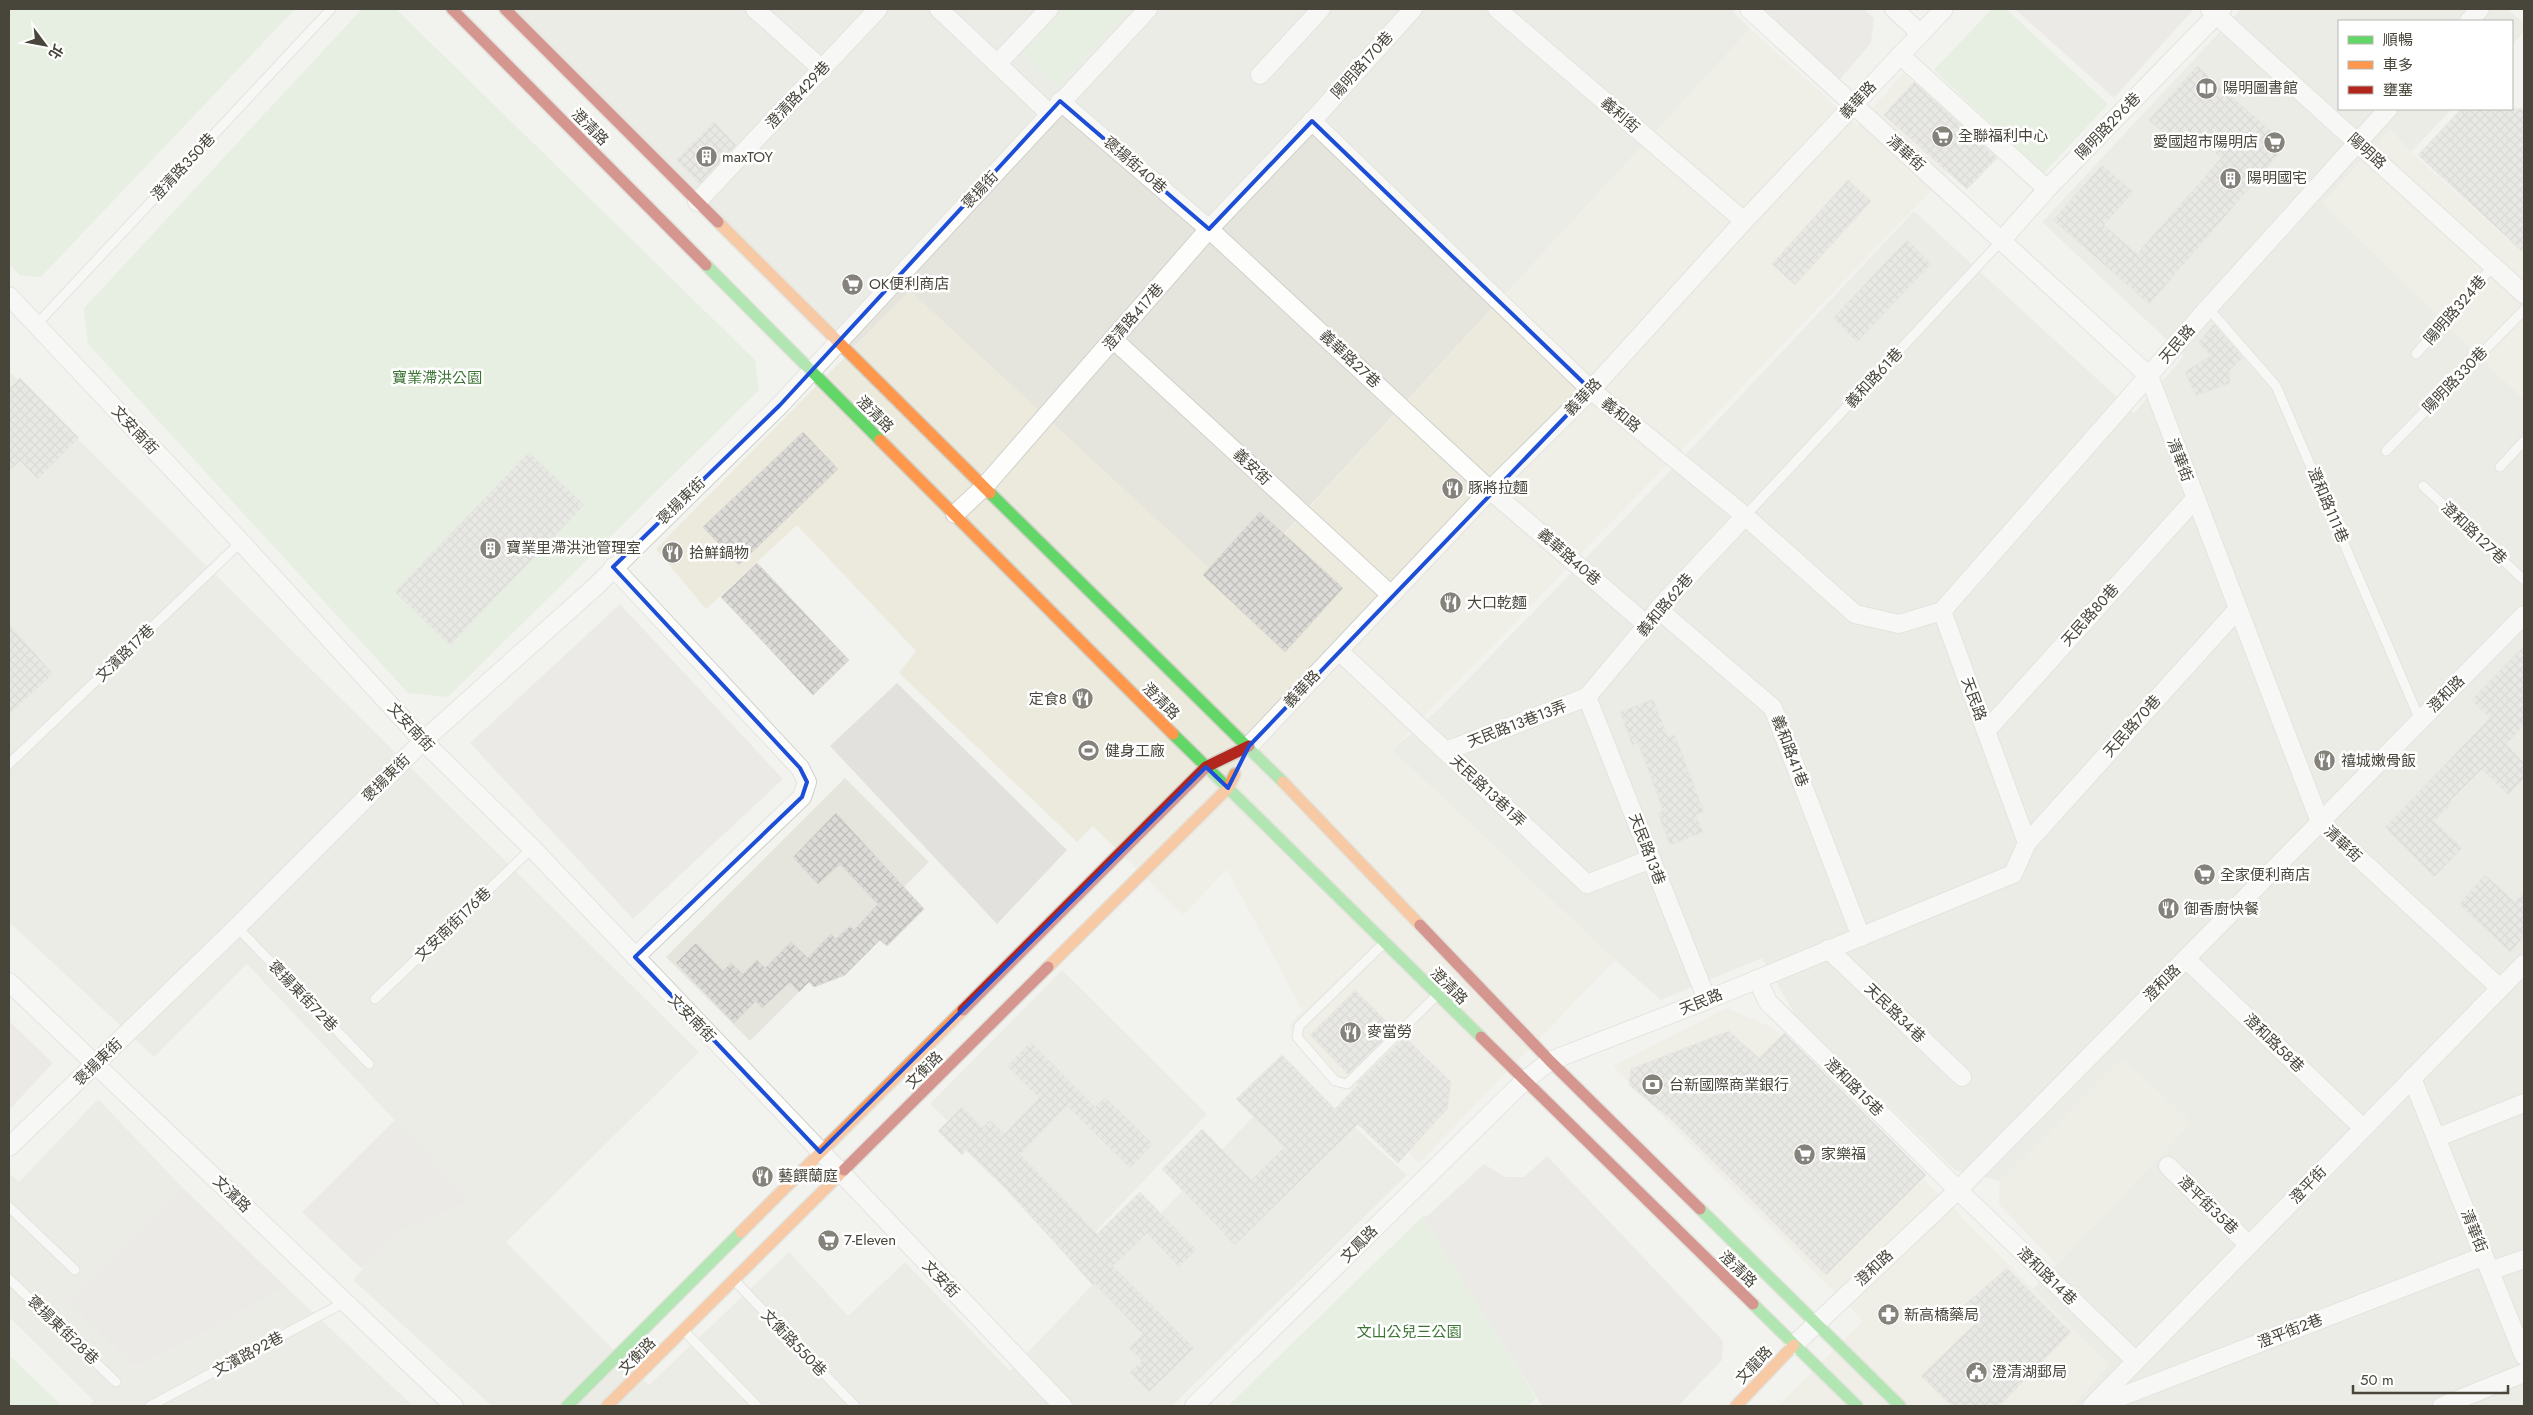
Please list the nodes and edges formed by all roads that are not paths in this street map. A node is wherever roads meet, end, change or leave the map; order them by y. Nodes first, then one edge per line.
1 (331, 9) edge
2 (452, 9) edge
3 (505, 9) edge
4 (755, 9) edge
5 (878, 9) edge
6 (939, 9) edge
7 (1049, 9) edge
8 (1148, 9) edge
9 (1321, 9) edge
10 (1413, 9) edge
11 (1497, 9) edge
12 (1749, 9) edge
13 (1894, 9) edge
14 (1944, 9) edge
15 (2480, 9) edge
16 (2216, 11) edge
17 (2470, 20) edge
18 (1920, 33) junction
19 (1900, 55) junction
20 (997, 64) junction
21 (823, 70) junction
22 (1260, 75) dead end
23 (1853, 105) junction
24 (1055, 108) junction
25 (2387, 110) edge
26 (1312, 121) junction
27 (2357, 143) junction
28 (2047, 189) junction
29 (697, 202) junction
30 (1744, 221) junction
31 (1209, 229) junction
32 (2002, 240) junction
33 (2493, 266) junction
34 (2524, 294) edge
35 (9, 296) edge
36 (2208, 308) junction
37 (2524, 310) edge
38 (36, 325) junction
39 (1113, 340) junction
40 (839, 342) junction
41 (2416, 354) dead end
42 (812, 372) junction
43 (2149, 376) junction
44 (1591, 390) junction
45 (2524, 441) edge
46 (2386, 451) dead end
47 (2500, 467) dead end
48 (2423, 486) dead end
49 (984, 487) junction
50 (1490, 490) junction
51 (2195, 499) junction
52 (955, 514) junction
53 (1745, 516) junction
54 (241, 542) junction
55 (613, 567) junction
56 (2524, 580) edge
57 (1391, 595) junction
58 (1658, 608) junction
59 (2236, 610) junction
60 (1942, 611) junction
61 (2524, 615) edge
62 (1647, 625) junction
63 (1339, 651) junction
64 (1588, 697) junction
65 (2420, 720) junction
66 (1986, 731) junction
67 (423, 741) junction
68 (1248, 746) junction
69 (1446, 751) junction
70 (9, 764) edge
71 (1206, 768) junction
72 (1228, 788) junction
73 (2320, 822) junction
74 (2027, 843) junction
75 (532, 848) junction
76 (1651, 859) junction
77 (237, 927) junction
78 (1861, 937) junction
79 (1384, 942) junction
80 (1828, 949) junction
81 (635, 957) junction
82 (2186, 959) junction
83 (2524, 964) edge
84 (1757, 979) junction
85 (9, 982) edge
86 (2500, 988) junction
87 (1437, 995) junction
88 (375, 1000) dead end
89 (1707, 1000) junction
90 (1550, 1061) junction
91 (95, 1064) junction
92 (369, 1064) dead end
93 (1962, 1078) dead end
94 (2412, 1078) junction
95 (1524, 1081) junction
96 (2524, 1103) edge
97 (2363, 1128) junction
98 (2436, 1138) junction
99 (9, 1147) edge
100 (820, 1152) junction
101 (2168, 1166) dead end
102 (841, 1174) junction
103 (1958, 1190) junction
104 (9, 1208) edge
105 (2249, 1245) junction
106 (2524, 1259) edge
107 (2487, 1263) junction
108 (75, 1270) dead end
109 (9, 1279) edge
110 (734, 1280) junction
111 (345, 1302) junction
112 (1816, 1322) junction
113 (684, 1330) junction
114 (1794, 1345) junction
115 (2524, 1356) edge
116 (2136, 1361) junction
117 (2524, 1373) edge
118 (116, 1382) dead end
119 (150, 1406) edge
120 (454, 1406) edge
121 (567, 1406) edge
122 (607, 1406) edge
123 (757, 1406) edge
124 (854, 1406) edge
125 (1063, 1406) edge
126 (1194, 1406) edge
127 (1736, 1406) edge
128 (1857, 1406) edge
129 (1900, 1406) edge
130 (2094, 1406) edge
131 (2442, 1406) edge

1 - 38 lane, 澄清路350巷
2 - 42 main road, 澄清路
3 - 29 main road, 澄清路
4 - 21 street
5 - 21 street, 澄清路429巷
6 - 20 street, 褒揚街40巷
7 - 20 street
8 - 24 street, 褒揚街
9 - 22 street
10 - 26 street, 陽明路170巷
11 - 30 street, 義利街
12 - 23 street, 清華街
13 - 18 street
14 - 18 street, 義華路
15 - 17 street
16 - 27 street, 陽明路
16 - 28 street, 陽明路296巷
18 - 19 street, 義華路
19 - 23 street, 義華路
19 - 28 street
20 - 24 street, 褒揚街40巷
21 - 29 street, 澄清路429巷
23 - 30 street, 義華路
23 - 32 street, 清華街
24 - 31 street, 褒揚街40巷
24 - 40 street, 褒揚街
25 - 27 street, 天民路
26 - 31 street, 澄清路417巷
26 - 44 street, 義和路
27 - 33 street, 陽明路
27 - 36 street, 天民路
28 - 32 street, 陽明路296巷
29 - 40 main road, 澄清路
30 - 44 street, 義華路
31 - 39 street, 澄清路417巷
31 - 50 street, 義華路27巷
32 - 43 street, 清華街
32 - 53 lane, 義和路61巷
33 - 34 street, 陽明路
33 - 41 lane, 陽明路324巷
35 - 38 street, 文安南街
36 - 43 street, 天民路
36 - 65 lane, 澄和路111巷
37 - 46 lane, 陽明路330巷
38 - 54 street, 文安南街
39 - 49 street, 澄清路417巷
39 - 57 street, 義安街
40 - 42 street, 褒揚街
40 - 49 main road, 澄清路
42 - 52 main road, 澄清路
42 - 55 street, 褒揚東街
43 - 51 street, 清華街
43 - 60 street, 天民路
44 - 50 street, 義華路
44 - 53 street, 義和路
45 - 47 lane
48 - 56 lane, 澄和路127巷
49 - 52 street, 澄清路417巷
49 - 68 main road, 澄清路
50 - 57 street, 義華路
50 - 62 street, 義華路40巷
51 - 59 street, 清華街
51 - 66 street, 天民路80巷
52 - 71 main road, 澄清路
53 - 58 street, 義和路62巷
53 - 60 street, 義和路
54 - 67 street, 文安南街
54 - 70 lane, 文濱路17巷
55 - 67 street, 褒揚東街
55 - 81 street
57 - 63 street, 義華路
58 - 62 street, 義和路62巷
58 - 78 street, 義和路41巷
59 - 73 street, 清華街
59 - 74 street, 天民路70巷
60 - 66 street, 天民路
61 - 65 street, 澄和路
62 - 64 street, 義和路62巷
63 - 68 street, 義華路
63 - 69 street, 天民路13巷1弄
64 - 69 street, 天民路13巷13弄
64 - 76 street, 天民路13巷
65 - 73 street, 澄和路
66 - 74 street, 天民路
67 - 75 street, 文安南街
67 - 77 street, 褒揚東街
68 - 71 main road, 義華路
68 - 72 main road, 文衡路
68 - 90 main road, 澄清路
69 - 76 street, 天民路13巷1弄
71 - 72 main road, 澄清路
71 - 100 main road, 文衡路
72 - 79 main road, 澄清路
72 - 102 main road, 文衡路
73 - 82 street, 澄和路
73 - 86 street, 清華街
74 - 78 street, 天民路
75 - 81 street, 文安南街
75 - 88 lane, 文安南街176巷
76 - 89 street, 天民路13巷
77 - 91 street, 褒揚東街
77 - 92 lane, 褒揚東街72巷
78 - 80 street, 天民路
79 - 87 main road, 澄清路
79 - 87 lane
80 - 84 street, 天民路
80 - 93 street, 天民路34巷
81 - 100 street, 文安南街
82 - 97 street, 澄和路58巷
82 - 103 street, 澄和路
83 - 86 street, 澄平街
84 - 89 street, 天民路
84 - 103 street, 澄和路15巷
85 - 91 street, 文濱路
86 - 94 street, 澄平街
87 - 95 main road, 澄清路
89 - 90 street, 天民路
90 - 95 street, 天民路
90 - 112 main road, 澄清路
91 - 99 street, 褒揚東街
91 - 111 street, 文濱路
94 - 97 street, 澄平街
94 - 98 street, 清華街
95 - 114 main road, 澄清路
95 - 126 street, 文鳳路
96 - 98 street
97 - 105 street, 澄平街
98 - 107 street, 清華街
100 - 102 street, 文安街
100 - 121 main road, 文衡路
101 - 105 street, 澄平街35巷
102 - 110 main road, 文衡路
102 - 125 street, 文安街
103 - 112 street, 澄和路
103 - 116 street, 澄和路14巷
104 - 108 lane
105 - 116 street, 澄平街
106 - 107 street, 澄平街2巷
107 - 115 street, 清華街
107 - 130 street, 澄平街2巷
109 - 118 lane, 褒揚東街28巷
110 - 113 main road, 文衡路
110 - 124 lane, 文衡路550巷
111 - 119 lane, 文濱路92巷
111 - 120 street, 文濱路
112 - 114 street, 澄和路
112 - 129 main road, 澄清路
113 - 122 main road, 文衡路
113 - 123 lane
114 - 127 main road, 文龍路
114 - 128 main road, 澄清路
116 - 130 street, 澄平街
117 - 131 street

